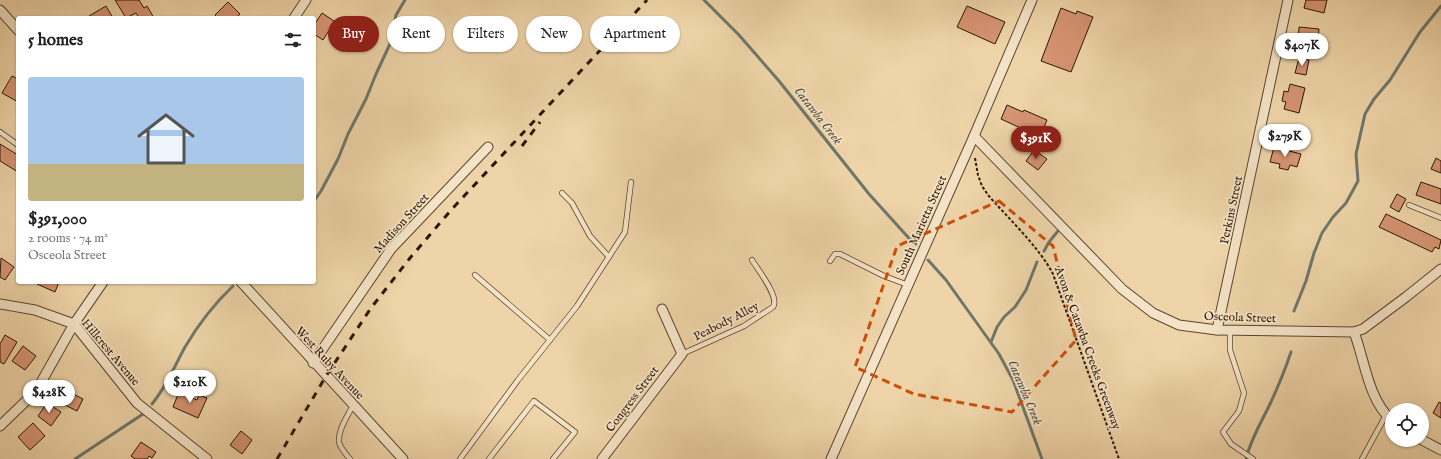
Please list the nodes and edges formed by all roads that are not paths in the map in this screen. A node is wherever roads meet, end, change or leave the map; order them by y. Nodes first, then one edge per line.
1 (306, 0) edge
2 (1032, 0) edge
3 (1288, 0) edge
4 (0, 10) edge
5 (295, 16) edge
6 (16, 28) edge
7 (0, 132) edge
8 (974, 136) junction
9 (16, 144) edge
10 (488, 147) dead end
11 (631, 182) dead end
12 (562, 193) dead end
13 (1409, 205) dead end
14 (1441, 218) edge
15 (609, 256) junction
16 (752, 260) dead end
17 (830, 261) dead end
18 (1441, 269) edge
19 (475, 275) dead end
20 (103, 284) edge
21 (243, 284) edge
22 (908, 285) junction
23 (0, 304) edge
24 (662, 309) dead end
25 (74, 324) junction
26 (1217, 330) junction
27 (1230, 330) junction
28 (1354, 332) junction
29 (550, 340) junction
30 (682, 354) junction
31 (314, 362) junction
32 (353, 405) junction
33 (1385, 412) edge
34 (1385, 424) edge
35 (0, 426) edge
36 (1429, 444) edge
37 (1441, 450) edge
38 (207, 459) edge
39 (350, 459) edge
40 (403, 459) edge
41 (460, 459) edge
42 (489, 459) edge
43 (553, 459) edge
44 (602, 459) edge
45 (831, 459) edge
46 (1253, 459) edge
47 (1362, 459) edge

1 - 5 street
2 - 8 street, South Marietta Street
3 - 26 street, Perkins Street
4 - 6 street
7 - 9 lane
8 - 22 street, South Marietta Street
8 - 26 street, Osceola Street
10 - 31 street, Madison Street
11 - 15 lane
12 - 15 lane
13 - 14 lane
15 - 29 lane
16 - 30 lane, Peabody Alley
17 - 22 lane
18 - 28 street
19 - 29 lane
20 - 25 street
21 - 31 street, West Ruby Avenue
22 - 45 street, South Marietta Street
23 - 25 street, Hillcrest Avenue
24 - 30 street
25 - 35 street
25 - 38 street, Hillcrest Avenue
26 - 27 street, Osceola Street
27 - 28 street, Osceola Street
27 - 46 lane
28 - 33 street
29 - 41 lane
30 - 44 street, Congress Street
31 - 32 street, West Ruby Avenue
32 - 39 lane
32 - 40 street, West Ruby Avenue
34 - 47 lane
36 - 37 street
42 - 43 lane

